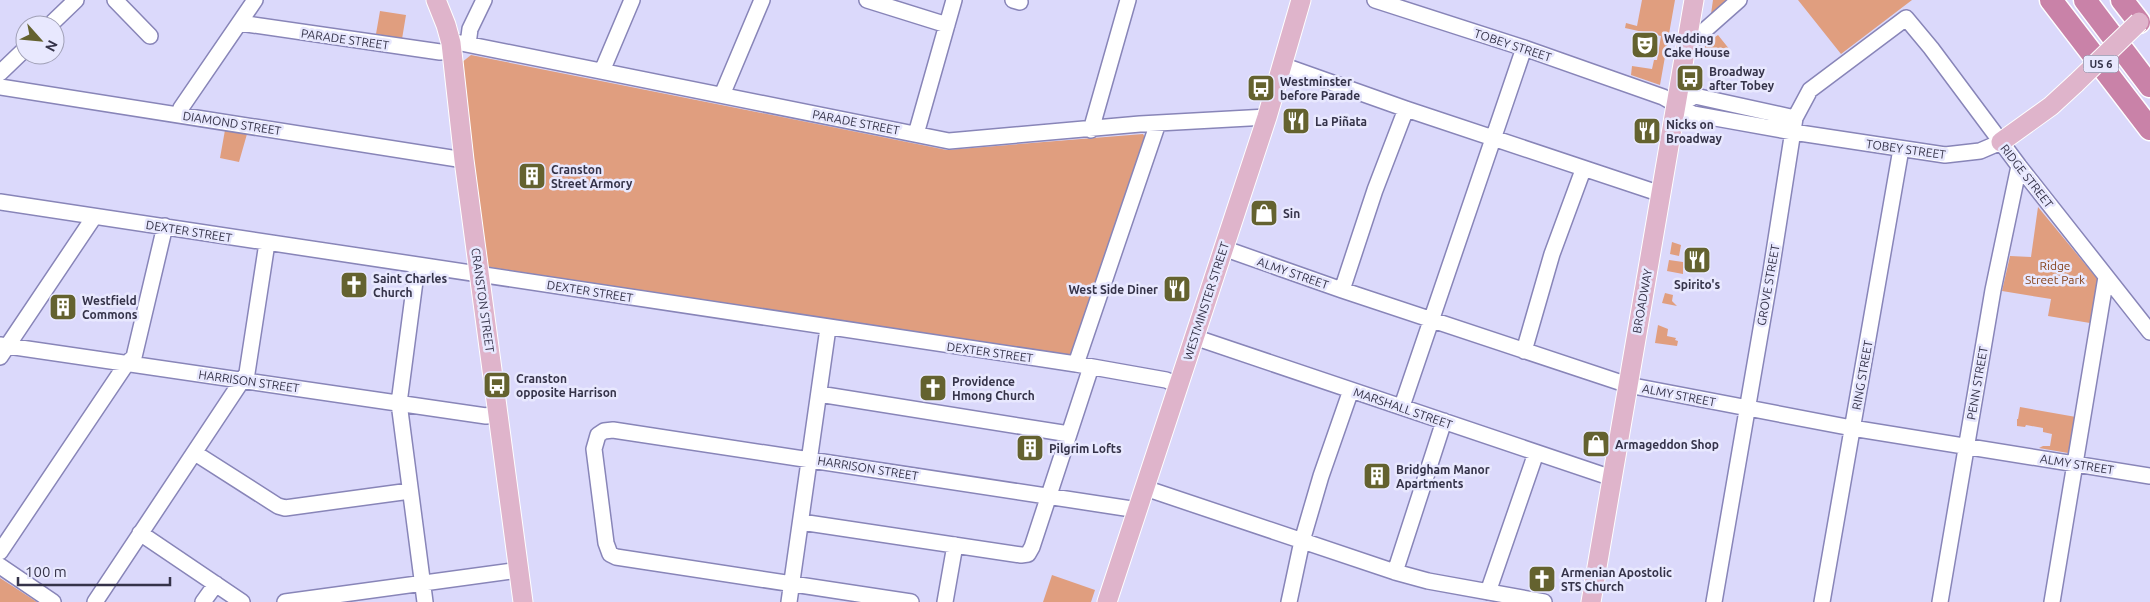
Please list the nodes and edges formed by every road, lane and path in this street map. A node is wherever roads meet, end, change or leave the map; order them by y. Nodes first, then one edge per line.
1 (76, 0) edge
2 (115, 0) edge
3 (255, 0) edge
4 (436, 0) edge
5 (484, 0) edge
6 (632, 0) edge
7 (762, 0) edge
8 (867, 0) edge
9 (954, 0) edge
10 (1128, 0) edge
11 (1301, 0) edge
12 (1375, 0) edge
13 (1694, 0) edge
14 (1739, 0) edge
15 (2051, 0) edge
16 (2085, 0) edge
17 (2122, 0) edge
18 (60, 15) edge
19 (1906, 18) joint
20 (2145, 18) edge
21 (240, 23) junction
22 (947, 25) junction
23 (150, 36) dead end
24 (457, 46) junction
25 (1687, 46) junction
26 (1524, 48) junction
27 (15, 58) edge
28 (1282, 65) junction
29 (602, 71) junction
30 (0, 72) edge
31 (2150, 86) edge
32 (0, 87) edge
33 (722, 95) junction
34 (1677, 106) junction
35 (1406, 110) junction
36 (179, 115) junction
37 (1267, 116) junction
38 (1158, 123) junction
39 (1794, 125) junction
40 (2150, 129) edge
41 (1090, 130) junction
42 (916, 134) junction
43 (1493, 138) junction
44 (2001, 142) junction
45 (1901, 149) junction
46 (464, 160) junction
47 (2019, 166) junction
48 (1584, 170) junction
49 (1661, 194) junction
50 (0, 202) edge
51 (94, 217) junction
52 (164, 226) junction
53 (267, 243) junction
54 (1223, 248) junction
55 (417, 266) junction
56 (480, 276) junction
57 (2106, 277) junction
58 (1342, 290) junction
59 (1432, 319) junction
60 (828, 328) junction
61 (2150, 332) edge
62 (1194, 337) junction
63 (2, 350) edge
64 (1524, 351) junction
65 (127, 363) junction
66 (1083, 366) junction
67 (244, 380) junction
68 (1178, 385) junction
69 (1628, 385) junction
70 (1351, 390) junction
71 (819, 394) junction
72 (399, 403) junction
73 (1402, 406) junction
74 (1746, 408) junction
75 (498, 414) junction
76 (1444, 421) junction
77 (1852, 428) junction
78 (1069, 434) junction
79 (1966, 446) junction
80 (196, 452) junction
81 (1536, 453) junction
82 (811, 459) junction
83 (2075, 463) junction
84 (2150, 476) edge
85 (1612, 478) junction
86 (1145, 488) junction
87 (410, 491) junction
88 (1048, 496) junction
89 (1138, 510) junction
90 (801, 522) junction
91 (140, 533) junction
92 (1302, 541) junction
93 (955, 545) junction
94 (0, 552) edge
95 (0, 566) edge
96 (519, 570) junction
97 (1395, 572) junction
98 (422, 582) junction
99 (792, 583) junction
100 (216, 584) junction
101 (1488, 592) junction
102 (1471, 596) edge
103 (53, 602) edge
104 (95, 602) edge
105 (203, 602) edge
106 (242, 602) edge
107 (285, 602) edge
108 (425, 602) edge
109 (523, 602) edge
110 (789, 602) edge
111 (911, 602) edge
112 (945, 602) edge
113 (1107, 602) edge
114 (1289, 602) edge
115 (1544, 602) edge
116 (1591, 602) edge
117 (1714, 602) edge
118 (1822, 602) edge
119 (1940, 602) edge
120 (2052, 602) edge

1 - 18 street
2 - 23 street
3 - 21 street
4 - 24 main road, CRANSTON STREET
5 - 24 street
6 - 29 street
7 - 33 street
8 - 22 street
9 - 22 street
10 - 41 street
11 - 28 main road, WESTMINSTER STREET
12 - 26 street, TOBEY STREET
13 - 25 main road, BROADWAY
14 - 25 street
15 - 40 highway, US 6
16 - 31 highway, US 6
17 - 20 highway
19 - 39 street, GROVE STREET
19 - 44 street, RIDGE STREET
20 - 44 main road, TOBEY STREET, bridge
21 - 24 street, PARADE STREET
21 - 36 street
22 - 42 street
24 - 29 street, PARADE STREET
24 - 46 main road, CRANSTON STREET
25 - 34 main road, BROADWAY
26 - 34 street, TOBEY STREET
26 - 43 street
27 - 30 street
28 - 35 street
28 - 37 main road, WESTMINSTER STREET
29 - 33 street, PARADE STREET
32 - 36 street, DIAMOND STREET
33 - 42 street, PARADE STREET
34 - 39 street, TOBEY STREET
34 - 49 main road, BROADWAY
35 - 43 street
35 - 58 street
36 - 46 street, DIAMOND STREET
37 - 38 street, PARADE STREET
37 - 54 main road, WESTMINSTER STREET
38 - 41 street, PARADE STREET
38 - 66 street
39 - 45 street, TOBEY STREET
39 - 74 street, GROVE STREET
41 - 42 street, PARADE STREET
43 - 48 street
43 - 59 street
44 - 45 street, TOBEY STREET
44 - 47 street, RIDGE STREET
45 - 77 street, RING STREET
46 - 56 main road, CRANSTON STREET
47 - 57 street, RIDGE STREET
47 - 79 street, PENN STREET
48 - 49 street
48 - 64 street
49 - 69 main road, BROADWAY
50 - 51 street, DEXTER STREET
51 - 52 street, DEXTER STREET
51 - 63 street
52 - 53 street, DEXTER STREET
52 - 65 street
53 - 55 street, DEXTER STREET
53 - 67 street
54 - 58 street, ALMY STREET
54 - 62 main road, WESTMINSTER STREET
55 - 56 street, DEXTER STREET
55 - 72 street
56 - 60 street, DEXTER STREET
56 - 75 main road, CRANSTON STREET
57 - 61 street, RIDGE STREET
57 - 83 street
58 - 59 street, ALMY STREET
59 - 64 street, ALMY STREET
59 - 73 street
60 - 66 street, DEXTER STREET
60 - 71 street
62 - 68 main road, WESTMINSTER STREET
62 - 70 street, MARSHALL STREET
63 - 65 street, HARRISON STREET
64 - 69 street, ALMY STREET
65 - 67 street, HARRISON STREET
65 - 94 street
66 - 68 street, DEXTER STREET
66 - 78 street
67 - 72 street, HARRISON STREET
67 - 80 street
68 - 86 main road, WESTMINSTER STREET
69 - 74 street, ALMY STREET
69 - 85 main road, BROADWAY
70 - 73 street, MARSHALL STREET
70 - 92 street
71 - 78 street
71 - 82 street
72 - 75 street, HARRISON STREET
72 - 87 street
73 - 76 street, MARSHALL STREET
74 - 77 street, ALMY STREET
74 - 117 street, GROVE STREET
75 - 96 main road, CRANSTON STREET
76 - 81 street, MARSHALL STREET
76 - 97 street
77 - 79 street, ALMY STREET
77 - 118 street, RING STREET
78 - 88 street
79 - 83 street, ALMY STREET
79 - 119 street, PENN STREET
80 - 87 street
80 - 91 street
81 - 85 street, MARSHALL STREET
81 - 101 street
82 - 88 street, HARRISON STREET
82 - 90 street
82 - 99 street, HARRISON STREET
83 - 84 street, ALMY STREET
83 - 120 street
85 - 116 main road, BROADWAY
86 - 89 main road, WESTMINSTER STREET
86 - 92 street
87 - 98 street
88 - 89 street, HARRISON STREET
88 - 93 street
89 - 113 main road, WESTMINSTER STREET
90 - 93 street
90 - 99 street
91 - 100 street
91 - 104 street
92 - 97 street
92 - 114 street
93 - 112 street
95 - 103 street
96 - 98 street
96 - 109 main road, CRANSTON STREET
97 - 102 street
98 - 107 street
98 - 108 street
99 - 110 street
99 - 111 street
100 - 105 street
100 - 106 street
101 - 102 street
101 - 115 street

